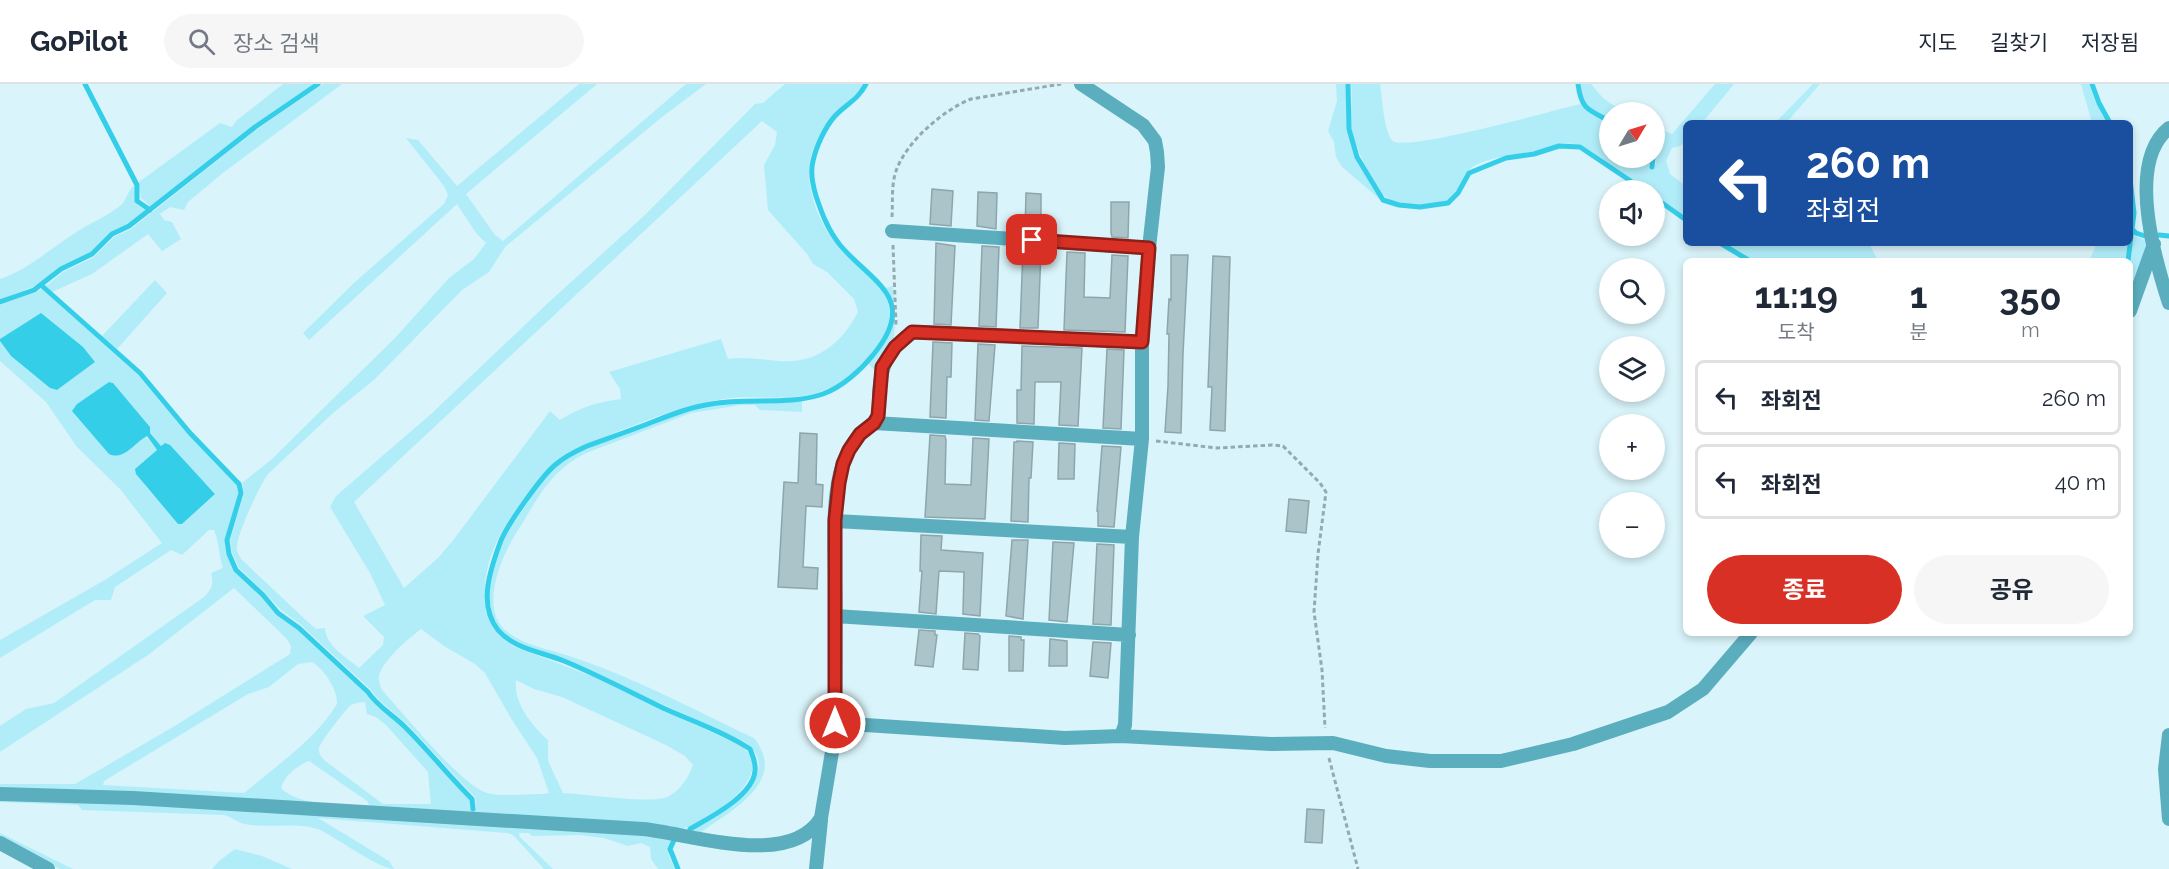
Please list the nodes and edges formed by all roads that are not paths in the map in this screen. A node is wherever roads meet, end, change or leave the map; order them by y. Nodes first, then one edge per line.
1 (1081, 84) edge
2 (2169, 128) edge
3 (892, 231) road end
4 (2154, 243) junction
5 (1149, 248) junction
6 (2133, 302) edge
7 (2169, 303) edge
8 (1142, 342) junction
9 (874, 423) junction
10 (1142, 440) junction
11 (835, 520) junction
12 (1132, 537) junction
13 (836, 616) junction
14 (1129, 635) junction
15 (1748, 636) edge
16 (835, 723) junction
17 (2169, 735) edge
18 (1121, 736) junction
19 (0, 794) edge
20 (821, 818) junction
21 (2169, 819) edge
22 (0, 843) edge
23 (48, 869) edge
24 (816, 869) edge

1 - 5 street
2 - 4 street
3 - 5 street
4 - 6 street
4 - 7 street
5 - 8 street
8 - 9 street
8 - 10 street
9 - 10 street
9 - 11 street
10 - 12 street
11 - 12 street
11 - 13 street
12 - 14 street
13 - 14 street
13 - 16 street
14 - 18 street
15 - 18 street
16 - 18 street
16 - 20 street
17 - 21 street
19 - 20 street
20 - 24 street
22 - 23 street

